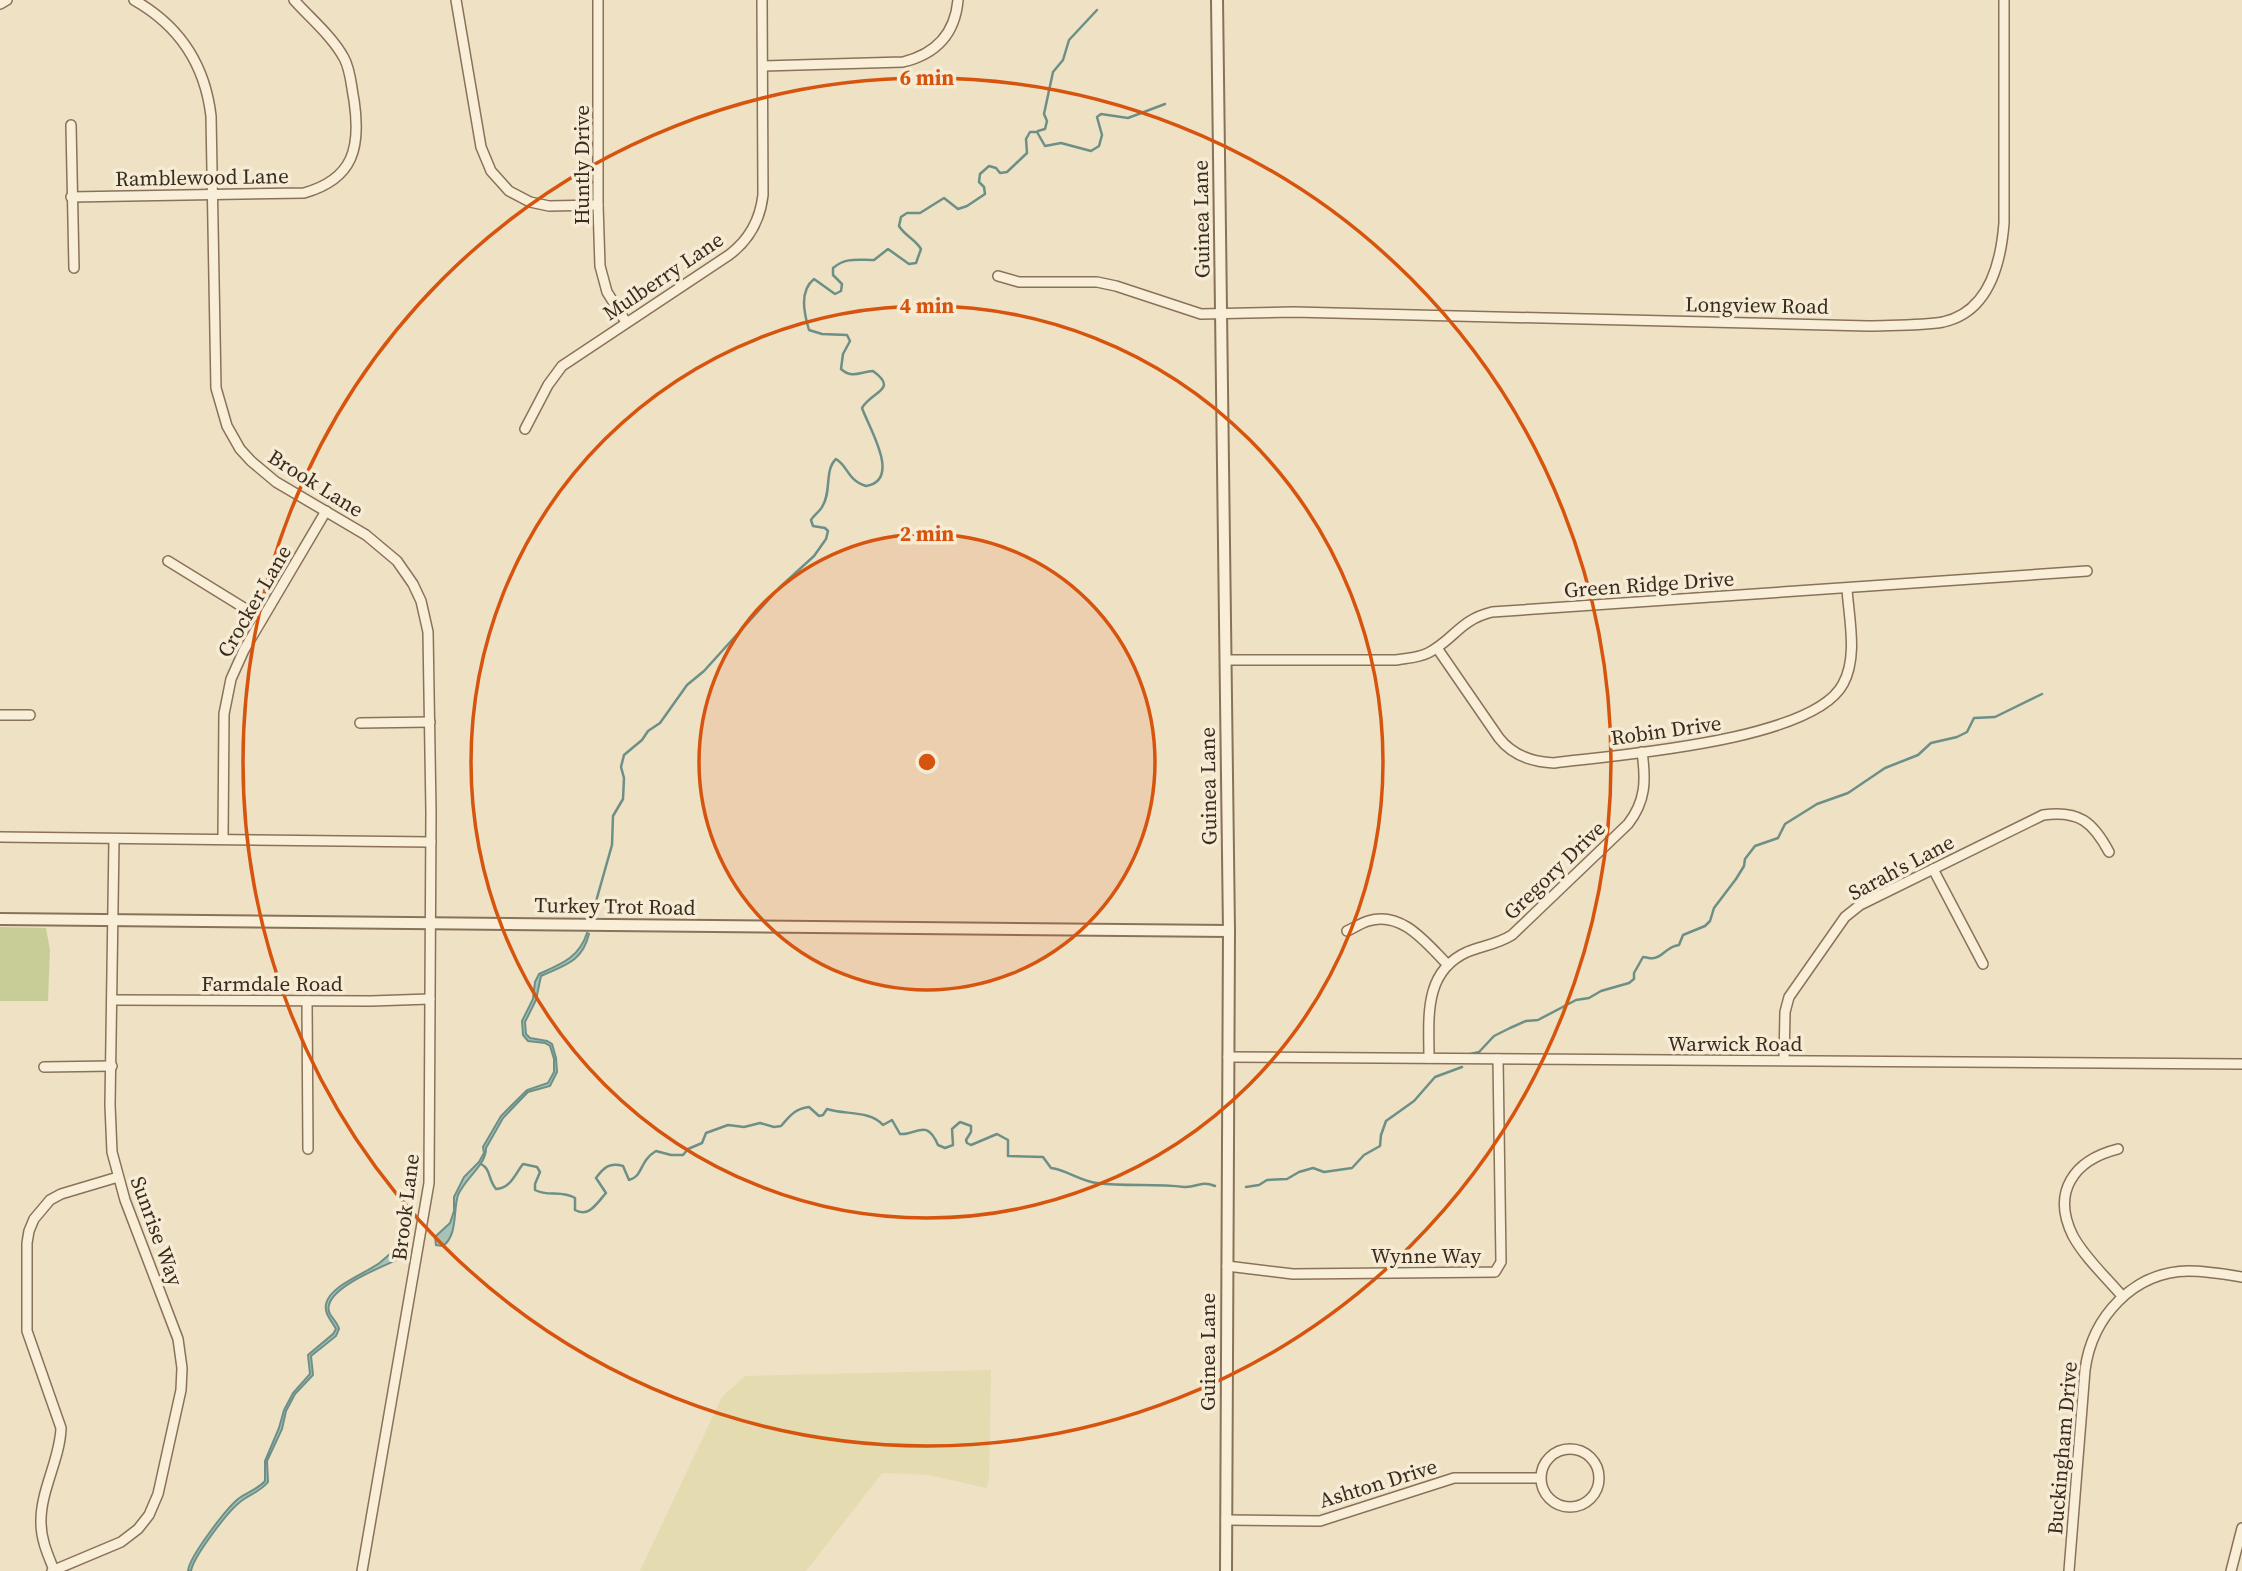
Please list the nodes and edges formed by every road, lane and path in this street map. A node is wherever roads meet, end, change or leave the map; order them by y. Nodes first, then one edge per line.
1 (7, 0) edge
2 (134, 0) edge
3 (294, 0) edge
4 (456, 0) edge
5 (598, 0) edge
6 (762, 0) edge
7 (958, 0) edge
8 (1217, 0) edge
9 (2004, 0) edge
10 (0, 4) edge
11 (762, 66) junction
12 (71, 125) dead end
13 (213, 195) junction
14 (72, 197) junction
15 (598, 205) junction
16 (74, 268) dead end
17 (998, 276) dead end
18 (1222, 313) junction
19 (626, 322) junction
20 (525, 429) dead end
21 (326, 511) junction
22 (168, 561) dead end
23 (2087, 572) dead end
24 (1847, 589) junction
25 (262, 619) junction
26 (1437, 648) junction
27 (1227, 660) junction
28 (0, 715) edge
29 (30, 715) dead end
30 (430, 722) junction
31 (360, 723) dead end
32 (1642, 752) junction
33 (0, 837) edge
34 (114, 839) junction
35 (223, 839) junction
36 (431, 842) junction
37 (2109, 852) dead end
38 (1933, 869) junction
39 (0, 919) edge
40 (114, 920) junction
41 (430, 923) junction
42 (1229, 931) junction
43 (1348, 931) dead end
44 (1983, 964) dead end
45 (1448, 965) junction
46 (430, 999) junction
47 (113, 1000) junction
48 (307, 1001) junction
49 (1228, 1057) junction
50 (1429, 1058) junction
51 (1498, 1059) junction
52 (1784, 1060) junction
53 (2242, 1064) edge
54 (112, 1066) junction
55 (44, 1067) dead end
56 (308, 1149) dead end
57 (2118, 1149) dead end
58 (118, 1177) junction
59 (1227, 1266) junction
60 (2242, 1277) edge
61 (2122, 1296) junction
62 (1540, 1478) junction
63 (1226, 1520) junction
64 (2241, 1534) edge
65 (52, 1571) edge
66 (362, 1571) edge
67 (1226, 1571) edge
68 (2069, 1571) edge
69 (2231, 1571) edge

1 - 10 street
2 - 13 street, Brook Lane
3 - 13 street, Ramblewood Lane
4 - 15 street
5 - 15 street, Huntly Drive
6 - 11 street, Mulberry Lane
7 - 11 street
8 - 18 street, Guinea Lane
9 - 18 street, Longview Road
11 - 19 street, Mulberry Lane
12 - 14 street
13 - 14 street, Ramblewood Lane
13 - 21 street, Brook Lane
14 - 16 street
15 - 19 street, Huntly Drive
17 - 18 street, Longview Road
18 - 27 street, Guinea Lane
19 - 20 street, Mulberry Lane
21 - 25 street, Crocker Lane
21 - 30 street, Brook Lane
22 - 25 street
23 - 24 street, Green Ridge Drive
24 - 26 street, Green Ridge Drive
24 - 32 street, Robin Drive
25 - 35 street, Crocker Lane
26 - 27 street, Green Ridge Drive
26 - 32 street, Robin Drive
27 - 42 street, Guinea Lane
28 - 29 street
30 - 31 street
30 - 36 street, Brook Lane
32 - 45 street, Gregory Drive
33 - 34 street
34 - 35 street
34 - 40 street, Sunrise Way
35 - 36 street
36 - 41 street, Brook Lane
37 - 38 street, Sarah's Lane
38 - 44 street
38 - 52 street, Sarah's Lane
39 - 40 street, Turkey Trot Road
40 - 41 street, Turkey Trot Road
40 - 47 street, Sunrise Way
41 - 42 street, Turkey Trot Road
41 - 46 street, Brook Lane
42 - 49 street, Guinea Lane
43 - 45 street
45 - 50 street
46 - 48 street, Farmdale Road
46 - 66 street, Brook Lane
47 - 48 street, Farmdale Road
47 - 54 street, Sunrise Way
48 - 56 street
49 - 50 street, Warwick Road
49 - 59 street, Guinea Lane
50 - 51 street, Warwick Road
51 - 52 street, Warwick Road
51 - 59 street, Wynne Way
52 - 53 street, Warwick Road
54 - 55 street
54 - 58 street, Sunrise Way
57 - 61 street
58 - 65 street
58 - 65 street, Sunrise Way
59 - 63 street, Guinea Lane
60 - 61 street, Buckingham Drive
61 - 68 street, Buckingham Drive
62 - 62 street
62 - 63 street, Ashton Drive
63 - 67 street, Guinea Lane
64 - 69 street

